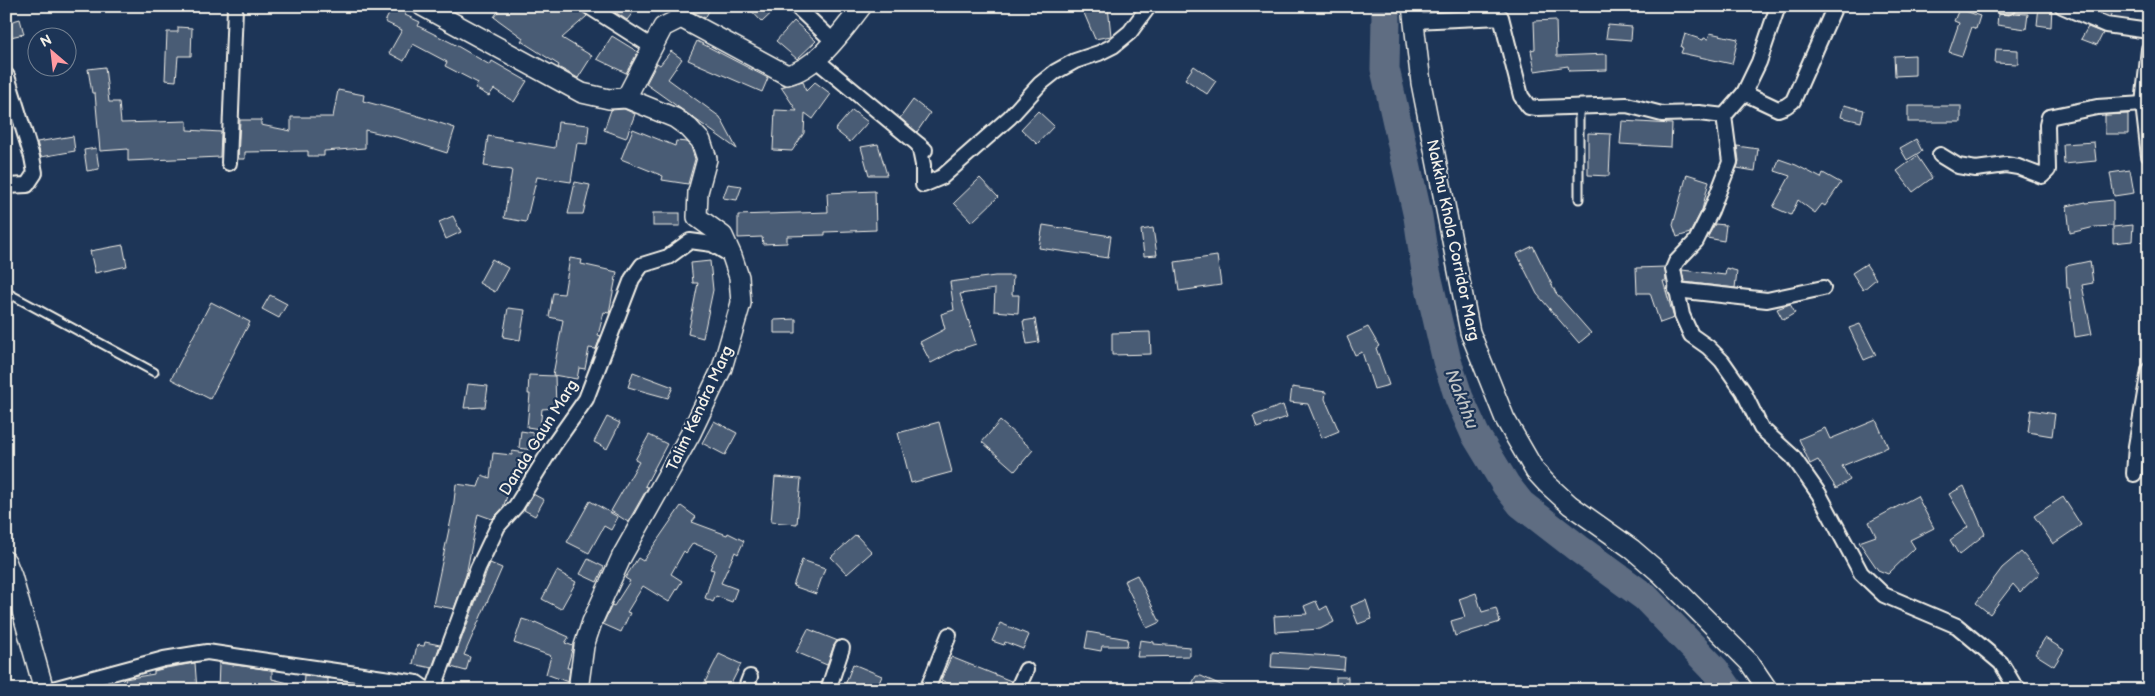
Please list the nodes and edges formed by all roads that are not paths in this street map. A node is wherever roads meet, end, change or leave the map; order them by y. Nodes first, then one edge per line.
1 (422, 6) edge
2 (588, 6) edge
3 (796, 6) edge
4 (862, 6) edge
5 (1149, 6) edge
6 (1778, 6) edge
7 (1835, 6) edge
8 (2001, 6) edge
9 (2009, 6) edge
10 (2062, 6) edge
11 (233, 7) edge
12 (1501, 12) edge
13 (1413, 14) edge
14 (2149, 31) edge
15 (834, 42) junction
16 (651, 46) junction
17 (2149, 49) edge
18 (815, 59) junction
19 (7, 76) edge
20 (2148, 76) edge
21 (1744, 93) junction
22 (626, 98) junction
23 (2143, 104) junction
24 (1579, 107) junction
25 (1724, 116) junction
26 (1940, 155) dead end
27 (2149, 156) edge
28 (229, 162) dead end
29 (6, 186) edge
30 (1580, 199) dead end
31 (732, 256) junction
32 (1823, 288) dead end
33 (1676, 290) junction
34 (6, 292) edge
35 (2149, 370) edge
36 (154, 372) dead end
37 (2134, 474) dead end
38 (6, 562) edge
39 (949, 634) dead end
40 (842, 648) dead end
41 (1026, 670) dead end
42 (932, 688) edge
43 (44, 690) edge
44 (49, 690) edge
45 (427, 690) edge
46 (433, 690) edge
47 (578, 690) edge
48 (828, 690) edge
49 (1017, 690) edge
50 (1768, 690) edge
51 (2020, 690) edge

1 - 22 street, Talim Kendra Marg
2 - 16 street
3 - 15 street
4 - 15 street
5 - 18 street
6 - 21 street
7 - 21 street
8 - 9 street
10 - 14 street
11 - 28 street
12 - 13 street
12 - 24 street
13 - 50 street, Nakkhu Khola Corridor Marg
15 - 18 street
16 - 18 street
16 - 22 street
17 - 20 street
19 - 29 street
20 - 23 street
21 - 25 street
22 - 31 street, Talim Kendra Marg
23 - 26 street
23 - 27 street
24 - 25 street
24 - 30 lane
25 - 33 street
31 - 46 street, Danda Gaun Marg
31 - 47 street, Talim Kendra Marg
32 - 33 street
33 - 51 street
34 - 36 lane
35 - 37 street
38 - 43 street
39 - 42 street
40 - 48 street
41 - 49 street
44 - 45 street

